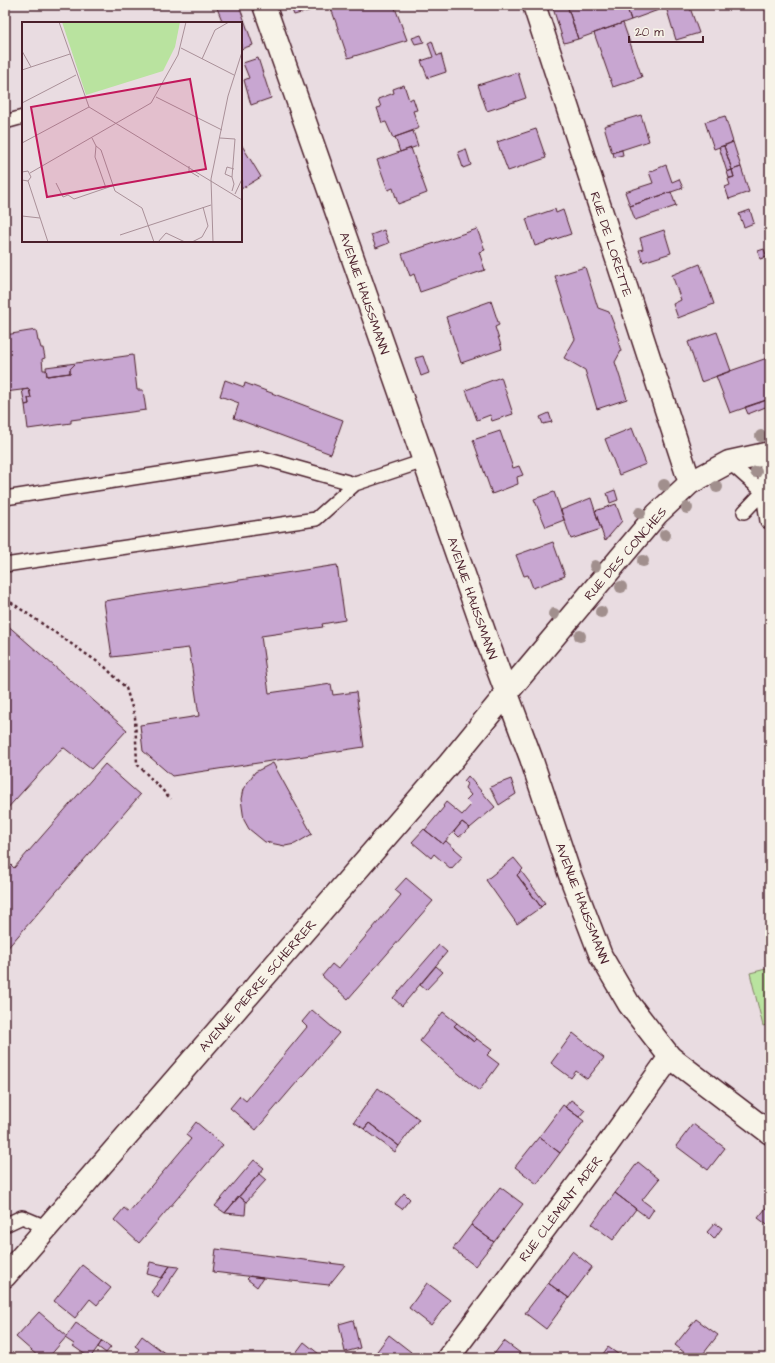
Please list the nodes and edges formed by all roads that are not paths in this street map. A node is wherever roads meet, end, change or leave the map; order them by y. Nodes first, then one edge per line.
1 (264, 5) edge
2 (534, 5) edge
3 (22, 117) edge
4 (5, 122) edge
5 (769, 453) edge
6 (424, 462) junction
7 (729, 462) junction
8 (690, 483) junction
9 (355, 484) junction
10 (763, 492) junction
11 (5, 498) edge
12 (744, 512) dead end
13 (767, 521) dead end
14 (5, 565) edge
15 (507, 693) junction
16 (670, 1057) junction
17 (770, 1133) edge
18 (5, 1225) edge
19 (46, 1227) junction
20 (5, 1276) edge
21 (448, 1358) edge

1 - 6 street, AVENUE HAUSSMANN
2 - 8 street, RUE DE LORETTE
3 - 4 lane
5 - 7 street, RUE DES CONCHES
5 - 10 lane
6 - 9 lane
6 - 15 street, AVENUE HAUSSMANN
7 - 8 street, RUE DES CONCHES
7 - 10 lane
8 - 15 street, RUE DES CONCHES
9 - 11 lane
9 - 14 lane
10 - 12 lane
10 - 13 lane
15 - 16 street, AVENUE HAUSSMANN
15 - 19 street, AVENUE PIERRE SCHERRER
16 - 17 street, AVENUE HAUSSMANN
16 - 21 street, RUE CLÉMENT ADER
18 - 19 lane
19 - 20 street, AVENUE PIERRE SCHERRER

